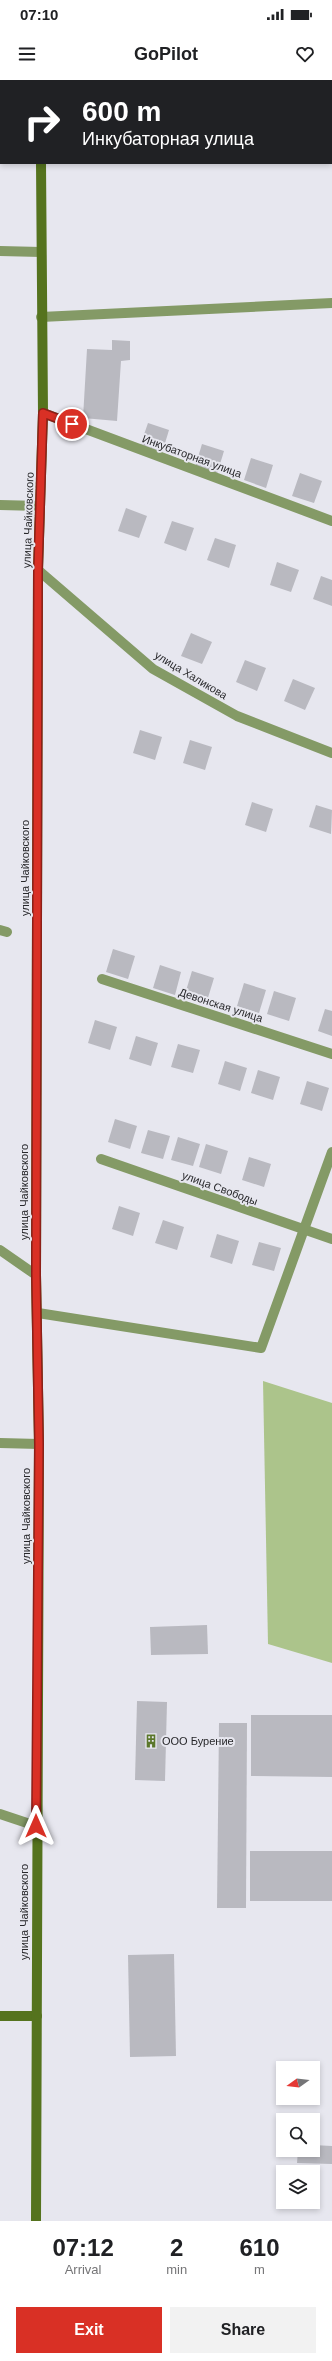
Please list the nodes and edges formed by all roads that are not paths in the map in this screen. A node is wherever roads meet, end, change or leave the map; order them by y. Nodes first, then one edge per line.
1 (41, 164) edge
2 (0, 251) edge
3 (41, 252) junction
4 (332, 302) edge
5 (41, 317) junction
6 (43, 413) junction
7 (0, 505) edge
8 (40, 506) junction
9 (332, 521) edge
10 (38, 570) junction
11 (332, 753) edge
12 (102, 979) dead end
13 (332, 1054) edge
14 (332, 1152) edge
15 (101, 1159) dead end
16 (305, 1231) junction
17 (332, 1240) edge
18 (0, 1250) edge
19 (36, 1275) junction
20 (38, 1313) junction
21 (0, 1443) edge
22 (39, 1444) junction
23 (0, 1814) edge
24 (36, 1826) junction
25 (0, 2016) edge
26 (37, 2016) junction
27 (36, 2221) edge

1 - 3 main road, улица Чайковского
2 - 3 street
3 - 5 main road, улица Чайковского
4 - 5 street
5 - 6 main road, улица Чайковского
6 - 8 main road, улица Чайковского
6 - 9 street, Инкубаторная улица
7 - 8 street
8 - 10 main road, улица Чайковского
10 - 11 street, улица Халикова
10 - 19 main road, улица Чайковского
12 - 13 street, Девонская улица
14 - 16 street
15 - 16 street, улица Свободы
16 - 17 street, улица Свободы
16 - 20 street
18 - 19 street
19 - 20 main road, улица Чайковского
20 - 22 main road, улица Чайковского
21 - 22 street
22 - 24 main road, улица Чайковского
23 - 24 street
24 - 26 main road, улица Чайковского
25 - 26 main road
26 - 27 main road, улица Чайковского

